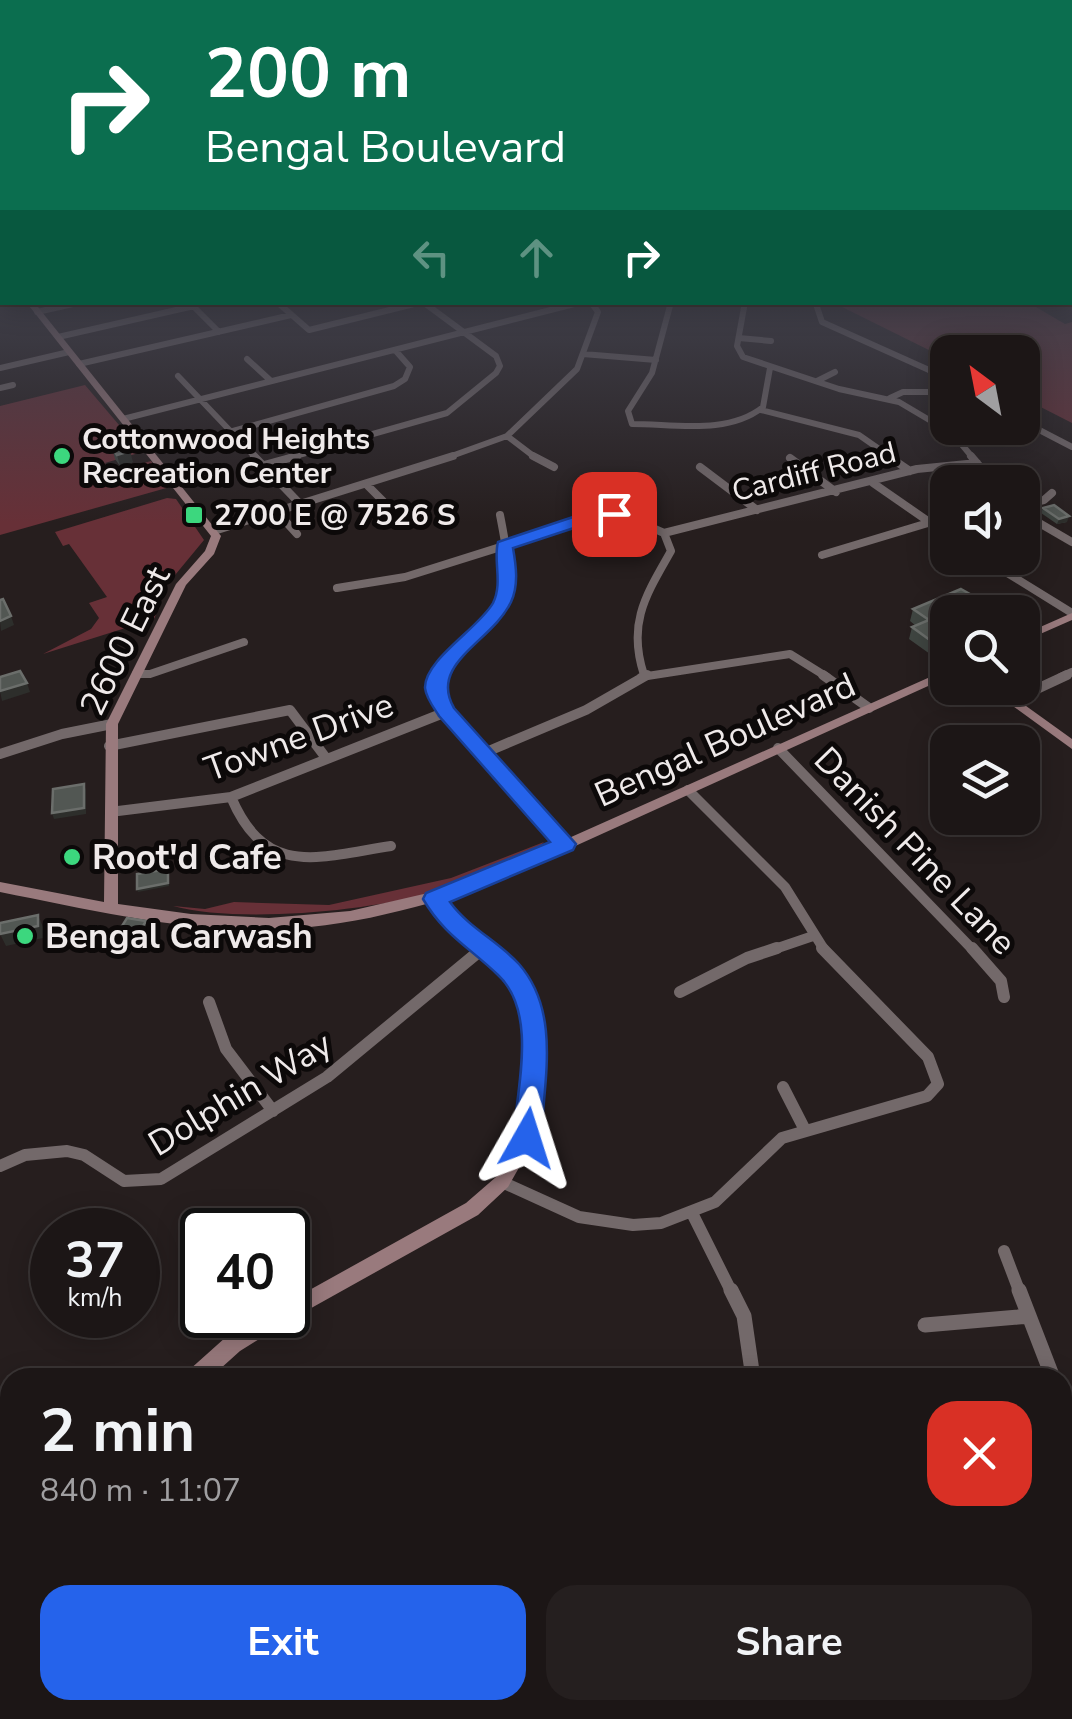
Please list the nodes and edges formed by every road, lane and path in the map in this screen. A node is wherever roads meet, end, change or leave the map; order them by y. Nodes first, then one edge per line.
1 (25, 362) edge
2 (88, 362) edge
3 (251, 362) edge
4 (346, 362) edge
5 (407, 362) edge
6 (498, 362) edge
7 (579, 362) edge
8 (655, 362) edge
9 (757, 362) edge
10 (80, 364) joint
11 (0, 368) edge
12 (770, 368) junction
13 (834, 372) dead end
14 (178, 376) dead end
15 (817, 380) junction
16 (270, 381) junction
17 (12, 385) dead end
18 (0, 388) edge
19 (930, 392) edge
20 (890, 398) junction
21 (201, 399) junction
22 (761, 410) junction
23 (123, 419) junction
24 (232, 431) junction
25 (1040, 431) edge
26 (507, 436) junction
27 (1072, 448) edge
28 (790, 458) dead end
29 (977, 463) joint
30 (264, 464) junction
31 (554, 467) dead end
32 (700, 467) dead end
33 (910, 471) junction
34 (874, 483) junction
35 (368, 485) junction
36 (836, 492) junction
37 (1052, 493) dead end
38 (383, 500) dead end
39 (1040, 501) edge
40 (302, 504) junction
41 (757, 510) junction
42 (277, 512) junction
43 (500, 515) dead end
44 (928, 523) joint
45 (1040, 523) edge
46 (214, 530) junction
47 (664, 533) junction
48 (296, 534) dead end
49 (1072, 542) edge
50 (504, 545) junction
51 (822, 555) dead end
52 (1010, 575) edge
53 (338, 588) dead end
54 (1072, 615) edge
55 (1040, 630) edge
56 (244, 642) dead end
57 (1072, 672) edge
58 (136, 674) junction
59 (644, 676) junction
60 (930, 680) edge
61 (1040, 687) edge
62 (1019, 705) edge
63 (869, 708) junction
64 (446, 712) junction
65 (112, 724) junction
66 (110, 746) junction
67 (1072, 746) edge
68 (778, 748) junction
69 (484, 753) junction
70 (0, 754) edge
71 (326, 758) junction
72 (688, 790) junction
73 (230, 797) junction
74 (110, 812) junction
75 (565, 844) junction
76 (391, 846) dead end
77 (0, 887) edge
78 (435, 899) junction
79 (111, 907) junction
80 (813, 936) junction
81 (482, 949) junction
82 (680, 992) dead end
83 (1004, 996) dead end
84 (210, 1002) dead end
85 (783, 1087) dead end
86 (273, 1111) junction
87 (805, 1130) junction
88 (0, 1166) edge
89 (502, 1182) junction
90 (692, 1213) junction
91 (1004, 1251) dead end
92 (310, 1299) edge
93 (1029, 1316) junction
94 (925, 1325) dead end
95 (243, 1338) edge
96 (206, 1368) edge
97 (752, 1368) edge
98 (1049, 1368) edge

1 - 11 street
2 - 10 street
3 - 16 street
4 - 16 street
5 - 24 street
6 - 30 street
7 - 26 street
8 - 22 street
9 - 12 street
10 - 23 street
12 - 15 street
12 - 22 street
13 - 15 street
14 - 21 street
15 - 20 street
16 - 21 street
17 - 18 street
19 - 20 street
20 - 29 street
21 - 23 street
21 - 24 street
22 - 33 street
23 - 46 street
24 - 30 street
25 - 27 street
26 - 31 street
26 - 35 street
28 - 36 street
29 - 33 street, Cardiff Road
30 - 40 street
32 - 41 street
33 - 34 street, Cardiff Road
34 - 36 street, Cardiff Road
34 - 44 street
35 - 38 street
35 - 40 street
36 - 41 street, Cardiff Road
37 - 39 street
40 - 42 street
41 - 47 street, Cardiff Road
42 - 46 street
42 - 48 street
43 - 50 street
44 - 51 street
45 - 49 street
46 - 58 street, 2600 East
47 - 50 street
47 - 59 street
50 - 53 street
50 - 64 street
52 - 54 street
54 - 55 street
56 - 58 street
57 - 61 street
58 - 65 street, 2600 East
59 - 63 street
59 - 69 street
60 - 63 street, Bengal Boulevard
62 - 67 street
63 - 68 street, Bengal Boulevard
64 - 69 street
64 - 71 street, Towne Drive
65 - 66 street, 2600 East
65 - 70 street
66 - 71 street
66 - 74 street, 2600 East
68 - 72 street, Bengal Boulevard
68 - 83 street, Danish Pine Lane
69 - 75 street
71 - 73 street, Towne Drive
72 - 75 street, Bengal Boulevard
72 - 80 street
73 - 74 street, Towne Drive
73 - 76 street
74 - 79 street, 2600 East
75 - 78 street, Bengal Boulevard
77 - 79 street, Bengal Boulevard
78 - 79 street, Bengal Boulevard
78 - 81 street
80 - 82 street
80 - 87 street
81 - 86 street, Dolphin Way
81 - 89 street
84 - 86 street
85 - 87 street
86 - 88 street, Dolphin Way
87 - 90 street
89 - 90 street
89 - 92 street
90 - 97 street
91 - 93 street
93 - 94 street
93 - 98 street
95 - 96 street

